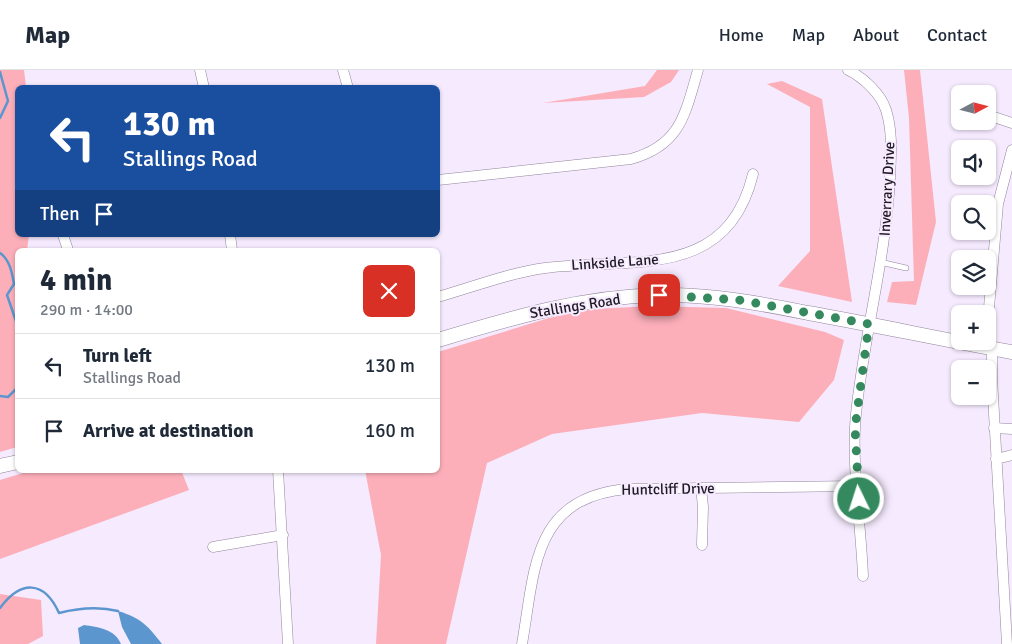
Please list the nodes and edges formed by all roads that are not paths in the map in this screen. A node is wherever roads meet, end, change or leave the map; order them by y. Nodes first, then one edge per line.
1 (200, 70) edge
2 (343, 70) edge
3 (698, 70) edge
4 (848, 70) edge
5 (203, 85) edge
6 (347, 85) edge
7 (996, 118) edge
8 (1012, 123) edge
9 (1012, 150) edge
10 (753, 174) dead end
11 (440, 180) edge
12 (880, 262) junction
13 (906, 268) dead end
14 (440, 296) edge
15 (989, 305) edge
16 (869, 324) junction
17 (440, 339) edge
18 (951, 339) edge
19 (996, 348) edge
20 (987, 350) edge
21 (1012, 352) edge
22 (994, 428) junction
23 (1012, 429) edge
24 (1012, 455) edge
25 (996, 459) junction
26 (15, 463) edge
27 (0, 466) edge
28 (278, 473) edge
29 (858, 486) junction
30 (701, 488) junction
31 (283, 535) junction
32 (702, 546) dead end
33 (212, 547) dead end
34 (863, 576) dead end
35 (1008, 608) edge
36 (288, 644) edge
37 (522, 644) edge
38 (1007, 644) edge

1 - 5 street
2 - 6 street
3 - 11 street
4 - 12 street, Inverrary Drive
7 - 8 street
9 - 15 street
10 - 14 street, Linkside Lane
12 - 13 lane
12 - 16 street, Inverrary Drive
16 - 17 street, Stallings Road
16 - 18 street, Stallings Road
16 - 29 street, Inverrary Drive
19 - 21 street, Stallings Road
20 - 22 street
22 - 23 street
22 - 25 street
24 - 25 street
25 - 35 street
26 - 27 street
28 - 31 street
29 - 30 street, Huntcliff Drive
29 - 34 street, Inverrary Drive
30 - 32 street
30 - 37 street, Huntcliff Drive
31 - 33 street
31 - 36 street
35 - 38 street

